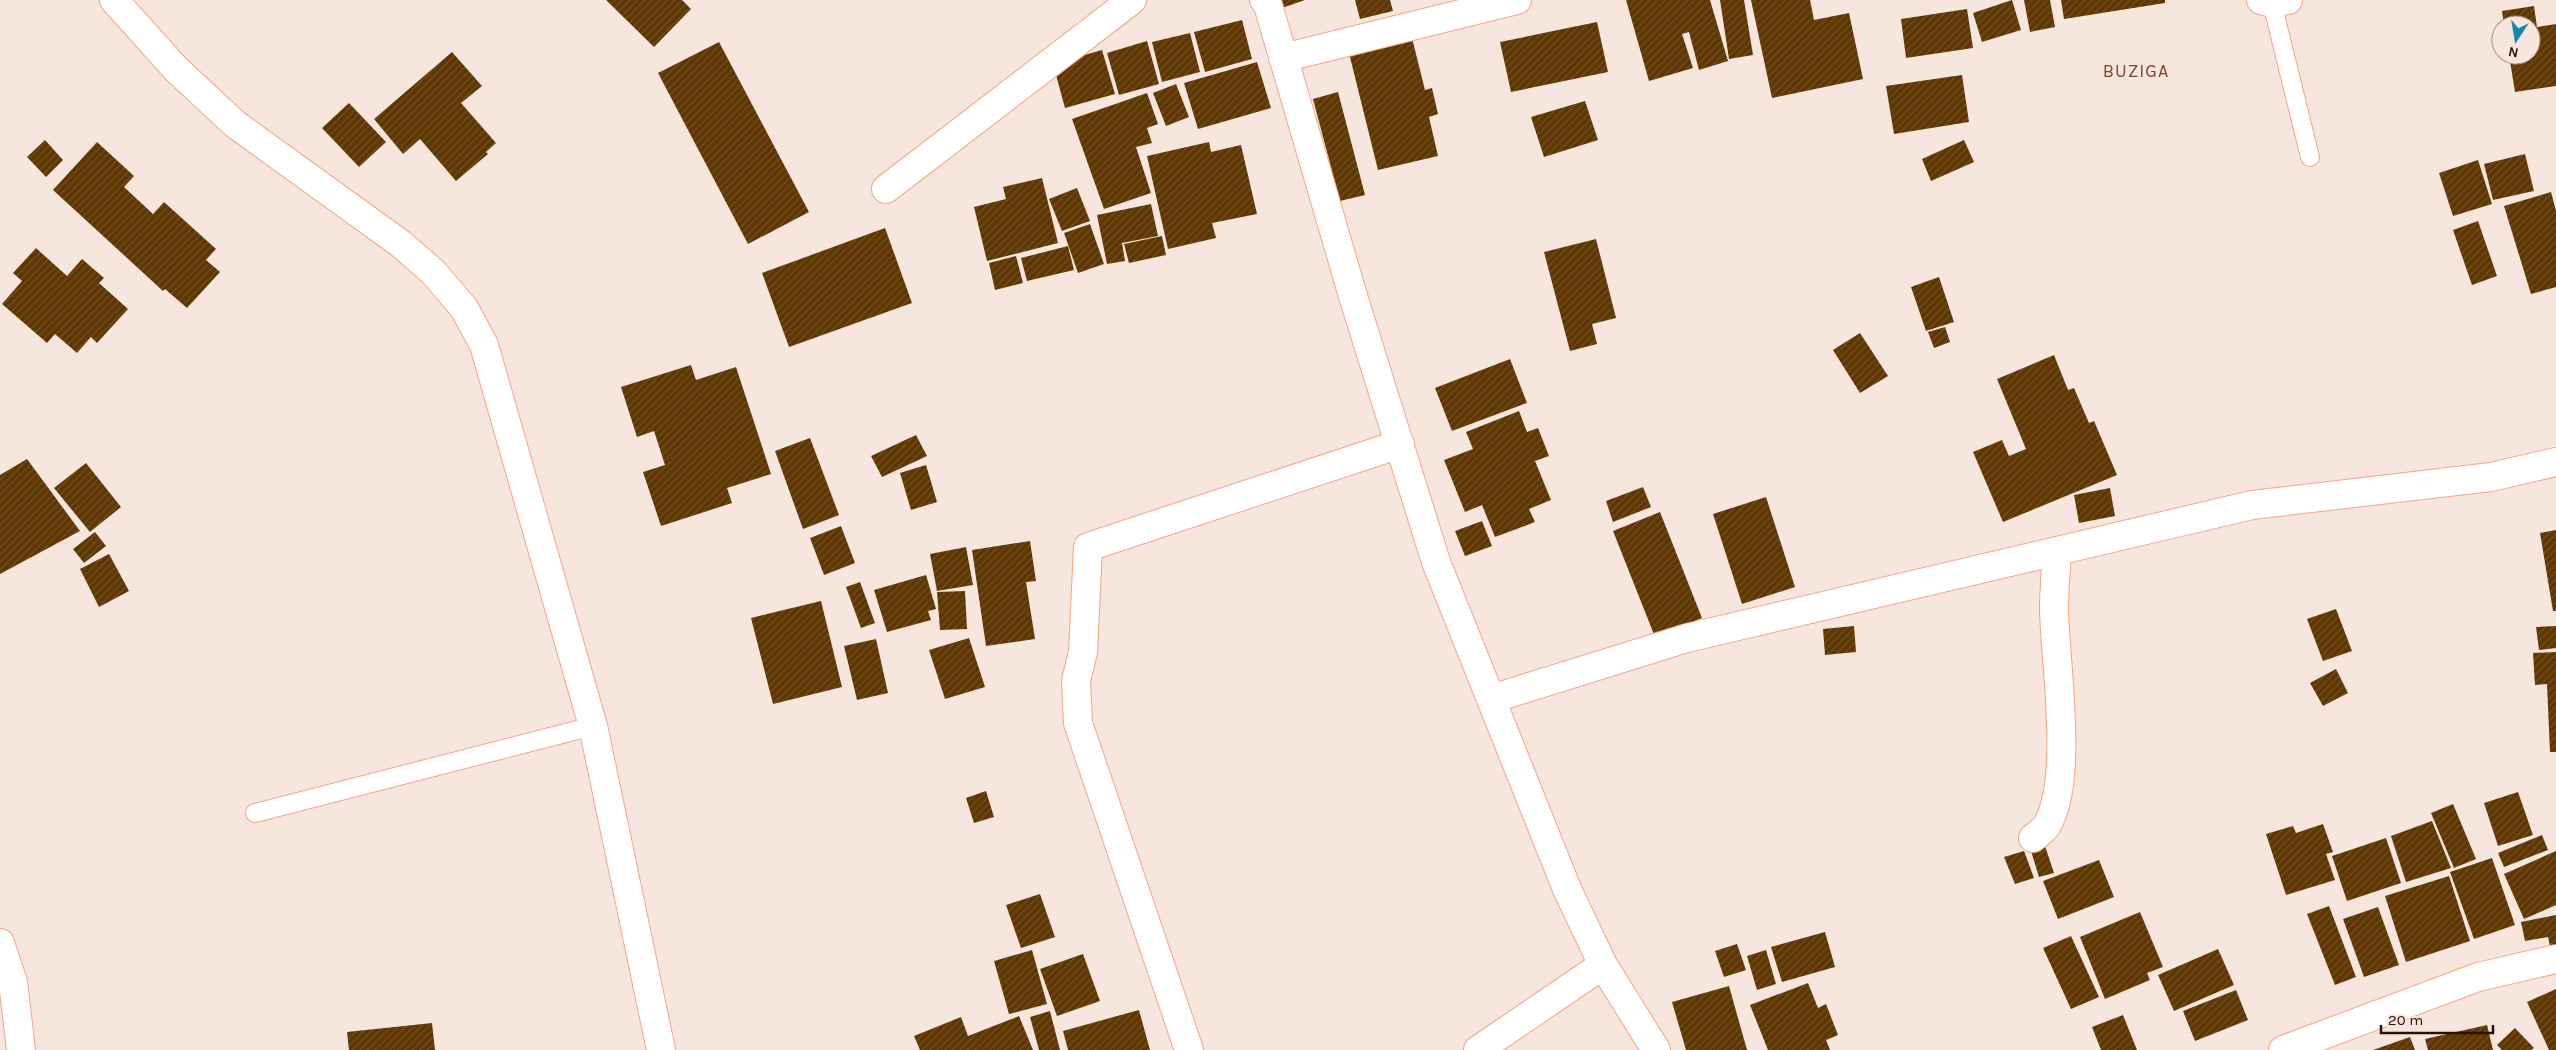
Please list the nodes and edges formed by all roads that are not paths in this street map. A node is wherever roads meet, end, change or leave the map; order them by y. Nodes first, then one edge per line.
1 (114, 0) edge
2 (1132, 0) edge
3 (1264, 0) edge
4 (1517, 0) edge
5 (2274, 1) edge
6 (1283, 58) junction
7 (2310, 157) dead end
8 (886, 189) dead end
9 (1400, 444) junction
10 (2556, 462) edge
11 (2057, 552) junction
12 (1491, 698) junction
13 (593, 726) junction
14 (255, 813) dead end
15 (2033, 838) dead end
16 (0, 943) edge
17 (2556, 959) edge
18 (1603, 965) junction
19 (21, 1050) edge
20 (660, 1050) edge
21 (1189, 1050) edge
22 (1478, 1050) edge
23 (1656, 1050) edge
24 (2283, 1050) edge

1 - 13 street
2 - 8 street
3 - 6 street
4 - 6 street
5 - 7 lane
6 - 9 street
9 - 12 street
9 - 21 street
10 - 11 street
11 - 12 street
11 - 15 street
12 - 18 street
13 - 14 lane
13 - 20 street
16 - 19 street
17 - 24 street
18 - 22 street
18 - 23 street

